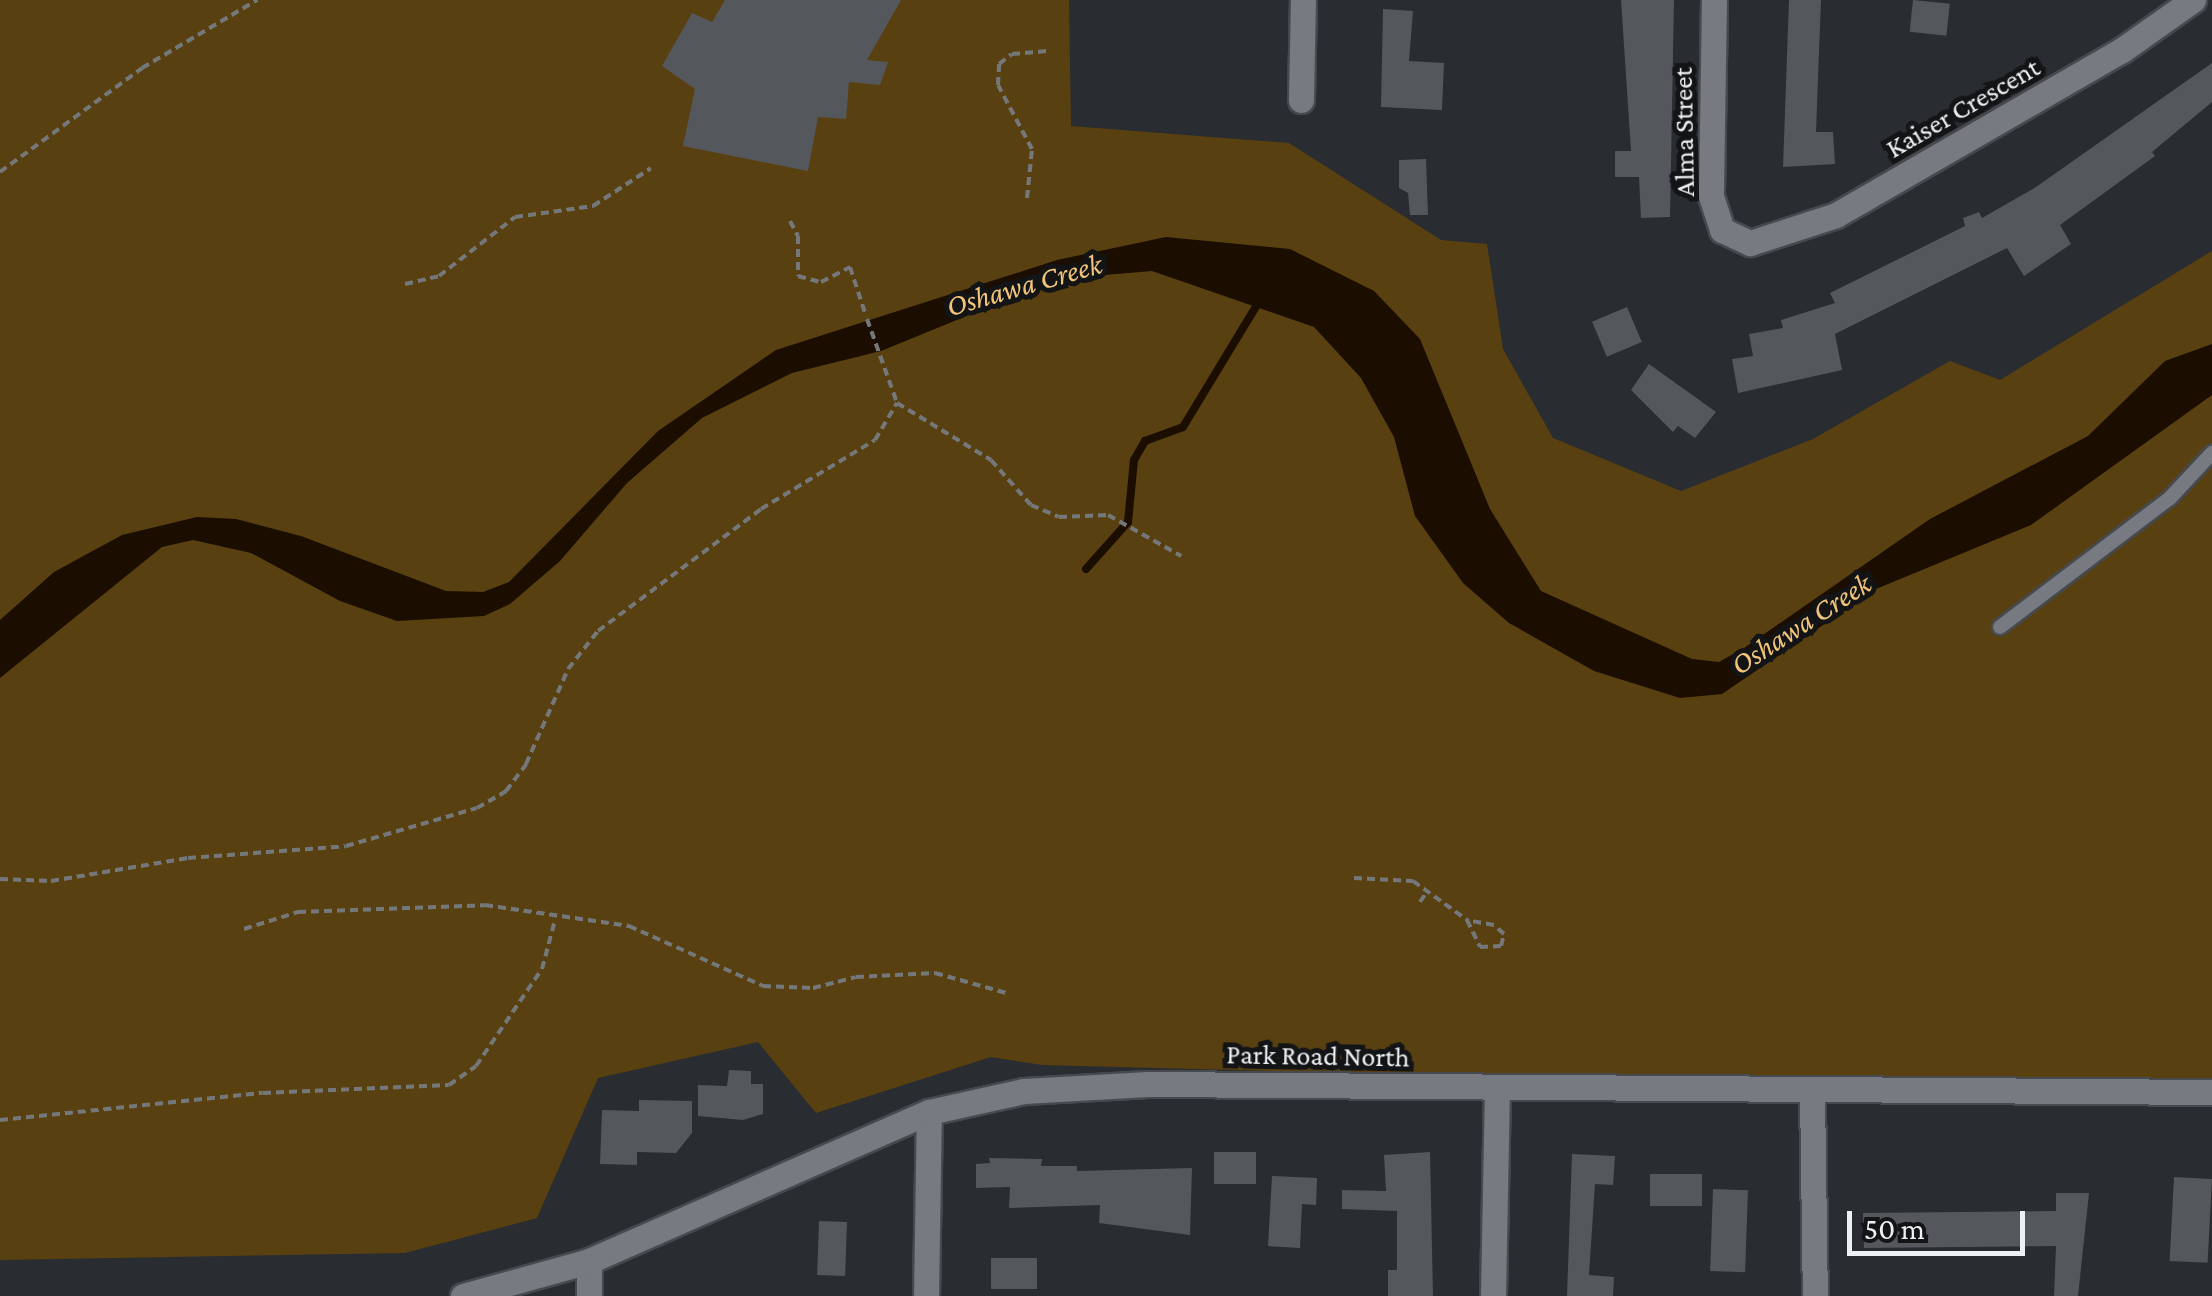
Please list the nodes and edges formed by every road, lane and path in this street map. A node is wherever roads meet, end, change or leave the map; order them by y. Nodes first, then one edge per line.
1 (258, 0) edge
2 (1303, 0) edge
3 (1714, 0) edge
4 (2193, 0) edge
5 (1047, 51) dead end
6 (1301, 100) dead end
7 (651, 168) dead end
8 (0, 172) edge
9 (1028, 198) dead end
10 (790, 221) dead end
11 (1750, 242) joint
12 (405, 284) dead end
13 (898, 402) junction
14 (2212, 452) edge
15 (1182, 556) dead end
16 (2000, 627) dead end
17 (1354, 878) dead end
18 (0, 880) edge
19 (1428, 890) junction
20 (1420, 902) dead end
21 (555, 920) junction
22 (1467, 920) junction
23 (244, 929) dead end
24 (1006, 993) dead end
25 (1497, 1088) junction
26 (1812, 1090) junction
27 (2212, 1092) edge
28 (929, 1112) junction
29 (0, 1120) edge
30 (589, 1260) junction
31 (462, 1296) edge
32 (589, 1296) edge
33 (926, 1296) edge
34 (1494, 1296) edge
35 (1814, 1296) edge

1 - 8 path
2 - 6 main road
3 - 11 main road, Alma Street
4 - 11 main road, Kaiser Crescent
5 - 9 path
7 - 12 path
10 - 13 path
13 - 15 path
13 - 18 path
14 - 16 lane
17 - 19 path
19 - 20 path
19 - 22 path
21 - 23 path
21 - 24 path
21 - 29 path
22 - 22 path
25 - 26 main road, Park Road North
25 - 28 main road, Park Road North
25 - 34 main road
26 - 27 main road, Park Road North
26 - 35 main road
28 - 30 main road, Park Road North
28 - 33 main road
30 - 31 main road, Park Road North
30 - 32 main road

